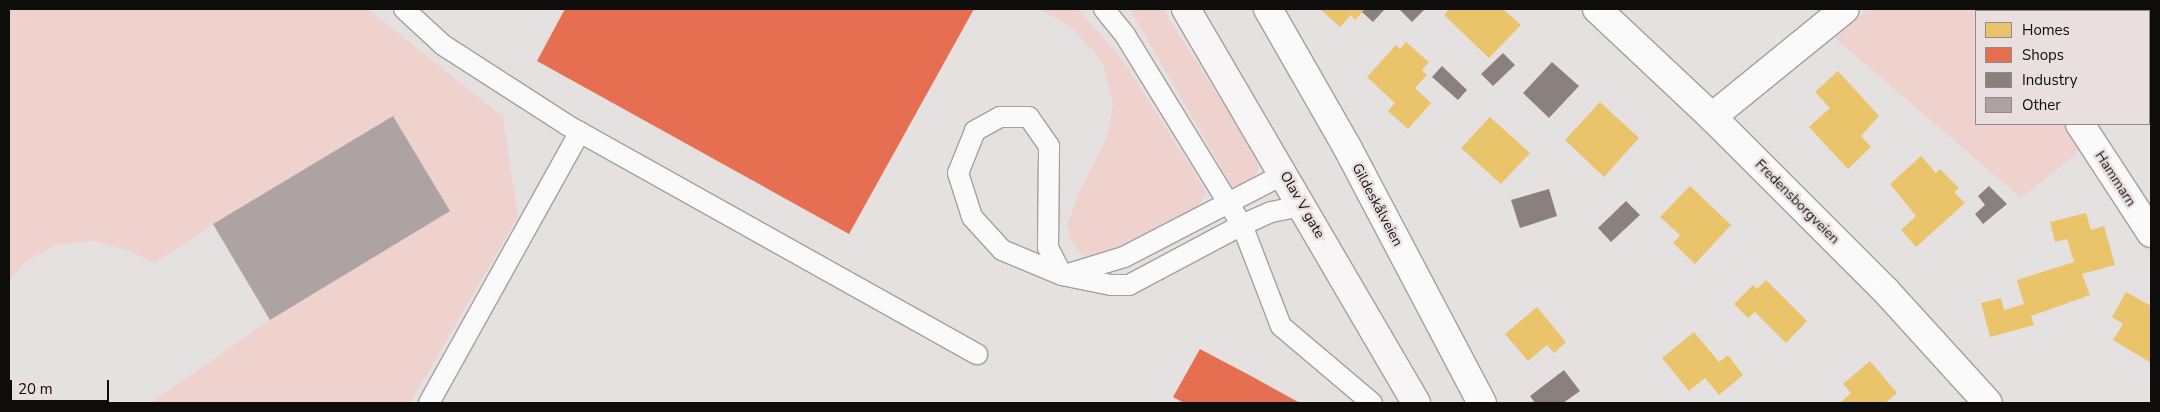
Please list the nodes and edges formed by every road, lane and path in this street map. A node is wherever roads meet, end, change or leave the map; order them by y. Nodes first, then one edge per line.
1 (404, 9) edge
2 (1104, 9) edge
3 (1186, 9) edge
4 (1268, 9) edge
5 (1597, 9) edge
6 (1845, 9) edge
7 (1712, 117) junction
8 (2081, 125) edge
9 (580, 132) junction
10 (1284, 174) junction
11 (1228, 203) junction
12 (1302, 206) junction
13 (1242, 225) junction
14 (2151, 233) edge
15 (1062, 275) junction
16 (977, 354) dead end
17 (429, 403) edge
18 (1372, 403) edge
19 (1416, 403) edge
20 (1482, 403) edge
21 (1988, 403) edge

1 - 9 lane
2 - 11 lane
3 - 10 street, Olav V gate
4 - 20 street, Gildeskålveien
5 - 7 street, Fredensborgveien
6 - 7 street
7 - 21 street, Fredensborgveien
8 - 14 street, Hammarn
9 - 16 lane
9 - 17 lane
10 - 11 lane
10 - 12 street, Olav V gate
11 - 13 lane
11 - 15 lane
12 - 13 lane
12 - 19 street, Olav V gate
13 - 15 lane
13 - 18 lane
15 - 15 lane

